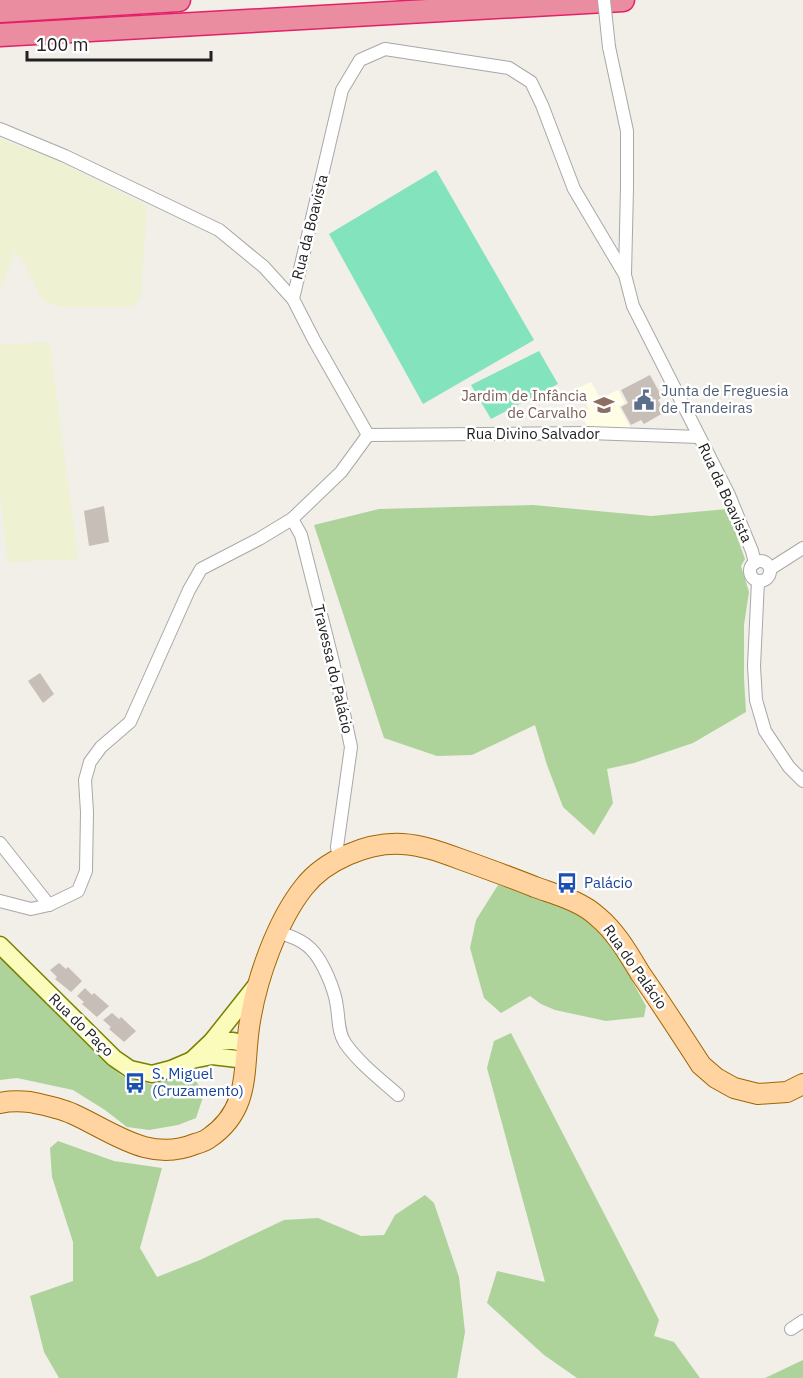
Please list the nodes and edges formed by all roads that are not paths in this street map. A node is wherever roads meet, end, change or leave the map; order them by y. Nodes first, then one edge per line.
1 (179, 0) edge
2 (604, 0) edge
3 (623, 0) edge
4 (0, 11) edge
5 (0, 35) edge
6 (0, 129) edge
7 (625, 275) junction
8 (292, 299) junction
9 (368, 435) junction
10 (699, 437) junction
11 (292, 519) junction
12 (803, 548) edge
13 (755, 563) junction
14 (770, 569) junction
15 (758, 581) junction
16 (803, 781) edge
17 (0, 843) edge
18 (339, 859) junction
19 (0, 901) edge
20 (49, 905) junction
21 (278, 932) junction
22 (0, 945) edge
23 (259, 982) junction
24 (212, 1041) junction
25 (247, 1052) junction
26 (192, 1060) junction
27 (803, 1084) edge
28 (398, 1095) dead end
29 (0, 1103) edge
30 (803, 1321) edge
31 (791, 1329) dead end

1 - 4 highway
2 - 7 street, bridge
3 - 5 highway
6 - 8 street
7 - 8 street, Rua da Boavista
7 - 10 street, Rua da Boavista
8 - 9 street, Rua da Boavista
9 - 10 street, Rua Divino Salvador
9 - 11 street
10 - 13 street, Rua da Boavista
11 - 18 street, Travessa do Palácio
11 - 20 street
12 - 14 street
13 - 14 street
13 - 15 street
14 - 15 street
15 - 16 street
17 - 20 street
18 - 21 main road, Rua do Palácio
18 - 27 main road, Rua do Palácio
19 - 20 street
21 - 23 main road, Rua do Palácio
21 - 28 street
22 - 26 street, Rua do Paço
23 - 24 street
23 - 25 main road, Rua do Palácio
24 - 25 street
24 - 26 street
25 - 26 street, Rua do Paço
25 - 29 main road, Rua do Palácio
30 - 31 street

